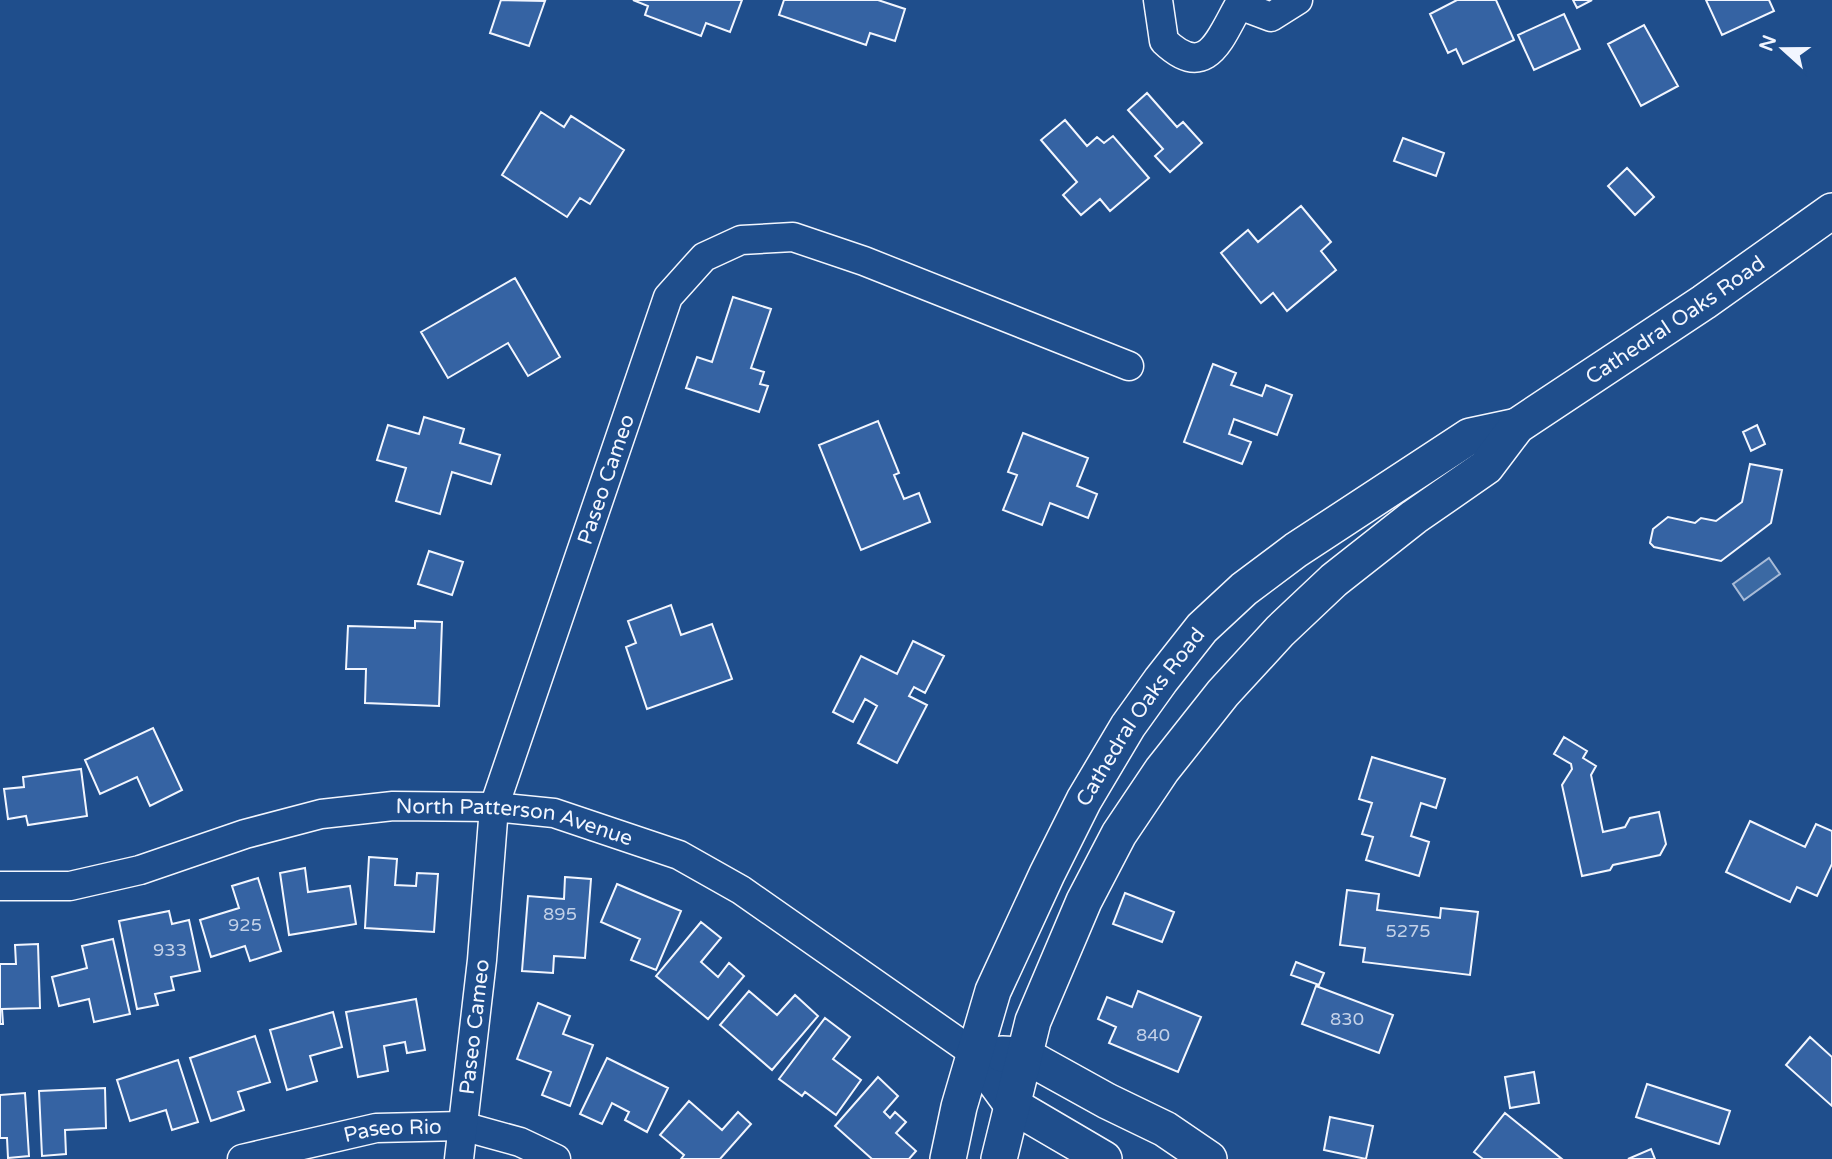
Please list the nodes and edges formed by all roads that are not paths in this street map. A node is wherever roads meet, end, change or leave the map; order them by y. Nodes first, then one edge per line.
1 (1158, 0) edge
2 (1298, 0) edge
3 (1832, 211) edge
4 (1129, 366) dead end
5 (1517, 426) junction
6 (494, 807) junction
7 (0, 886) edge
8 (974, 1053) junction
9 (1024, 1055) junction
10 (1013, 1105) junction
11 (462, 1126) junction
12 (242, 1159) edge
13 (459, 1159) edge
14 (556, 1159) edge
15 (948, 1159) edge
16 (999, 1159) edge
17 (1104, 1159) edge
18 (1209, 1159) edge

1 - 2 street
3 - 5 main road, Cathedral Oaks Road
4 - 6 street, Paseo Cameo
5 - 8 main road, Cathedral Oaks Road
5 - 9 main road, Cathedral Oaks Road
6 - 7 street, North Patterson Avenue
6 - 8 street, North Patterson Avenue
6 - 11 street, Paseo Cameo
8 - 9 main road
8 - 10 main road, North Patterson Avenue
8 - 15 main road, Cathedral Oaks Road
9 - 10 main road, Cathedral Oaks Road
9 - 18 main road
10 - 16 main road, Cathedral Oaks Road
10 - 17 main road, North Patterson Avenue
11 - 12 street, Paseo Rio
11 - 13 street, Paseo Cameo
11 - 14 street, Paseo Rio

